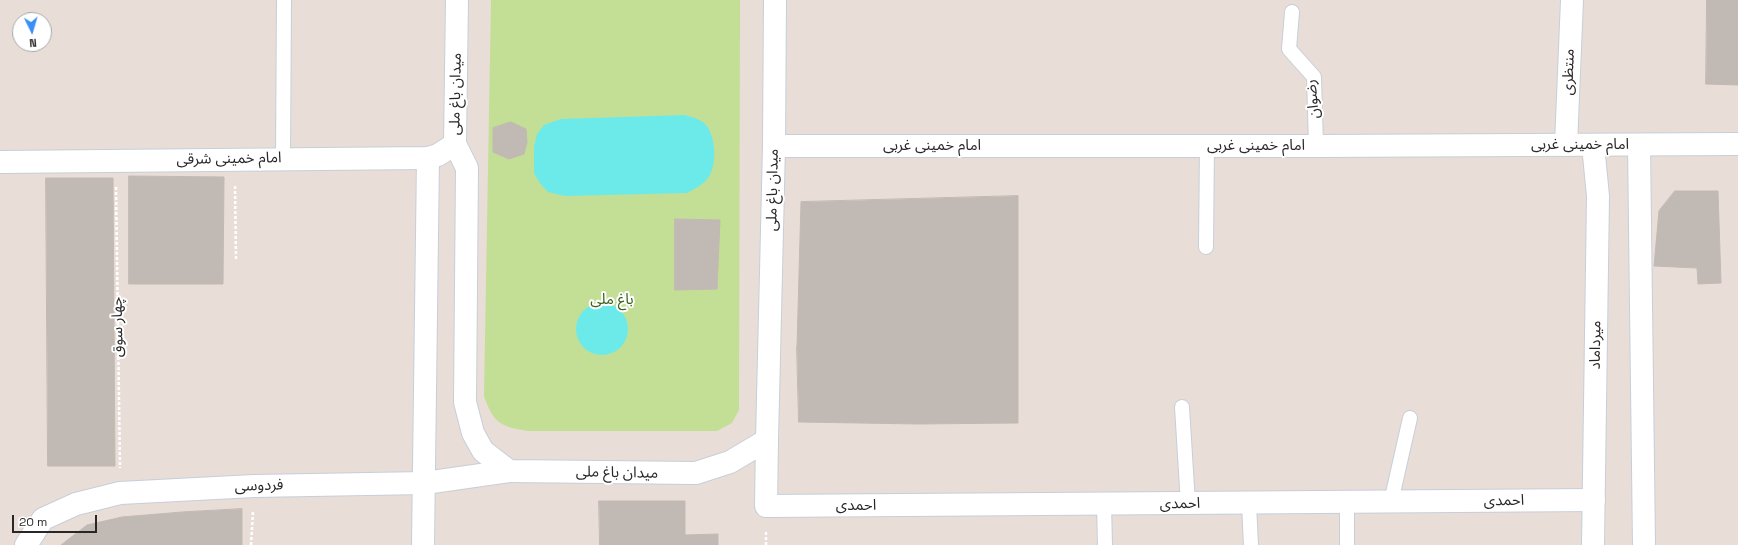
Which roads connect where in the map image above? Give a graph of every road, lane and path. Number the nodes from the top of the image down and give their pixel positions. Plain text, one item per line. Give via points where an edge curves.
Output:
1 (284, 0) edge
2 (457, 0) edge
3 (774, 0) edge
4 (1572, 0) edge
5 (1292, 12) dead end
6 (455, 144) junction
7 (1738, 144) edge
8 (1566, 145) junction
9 (1593, 145) junction
10 (1639, 145) junction
11 (774, 146) junction
12 (1206, 146) junction
13 (1316, 146) junction
14 (283, 158) junction
15 (428, 158) junction
16 (235, 159) junction
17 (116, 161) junction
18 (0, 162) edge
19 (1206, 247) dead end
20 (236, 261) dead end
21 (1182, 407) dead end
22 (1410, 418) dead end
23 (767, 440) junction
24 (509, 471) junction
25 (425, 482) junction
26 (254, 486) junction
27 (120, 493) junction
28 (1594, 500) junction
29 (1390, 502) junction
30 (1347, 503) junction
31 (1188, 504) junction
32 (1249, 504) junction
33 (1104, 505) junction
34 (26, 545) edge
35 (251, 545) edge
36 (423, 545) edge
37 (1106, 545) edge
38 (1251, 545) edge
39 (1347, 545) edge
40 (1594, 545) edge
41 (1644, 545) edge

1 - 14 lane
2 - 6 street, میدان باغ ملی
3 - 11 street, میدان باغ ملی
4 - 8 street, منتظری
5 - 13 lane, رضوان via 1289,49 1314,77
6 - 15 street, امام خمینی شرقی
6 - 24 street, میدان باغ ملی via 467,168 465,402 473,433 483,451
7 - 10 street, امام خمینی غربی
8 - 9 street, امام خمینی غربی
8 - 13 street, امام خمینی غربی
9 - 10 street, امام خمینی غربی
9 - 28 street, میرداماد via 1598,196
10 - 41 street
11 - 12 street, امام خمینی غربی
11 - 23 street, میدان باغ ملی
12 - 13 street, امام خمینی غربی
12 - 19 lane
14 - 15 street, امام خمینی شرقی
14 - 16 street, امام خمینی شرقی
15 - 25 street
16 - 17 street, امام خمینی شرقی
16 - 20 path
17 - 18 street, امام خمینی شرقی
17 - 27 path, چهار سوق
21 - 31 lane
22 - 29 lane
23 - 24 street, میدان باغ ملی via 730,462 696,473
23 - 33 street, احمدی via 766,506
24 - 25 street, فردوسی
25 - 26 street, فردوسی
25 - 36 street
26 - 27 street, فردوسی
26 - 35 path
27 - 34 street, فردوسی via 76,504 43,519
28 - 29 street, احمدی
28 - 40 street, میرداماد
29 - 30 street, احمدی
30 - 32 street, احمدی
30 - 39 lane
31 - 32 street, احمدی
31 - 33 street, احمدی
32 - 38 lane
33 - 37 lane

